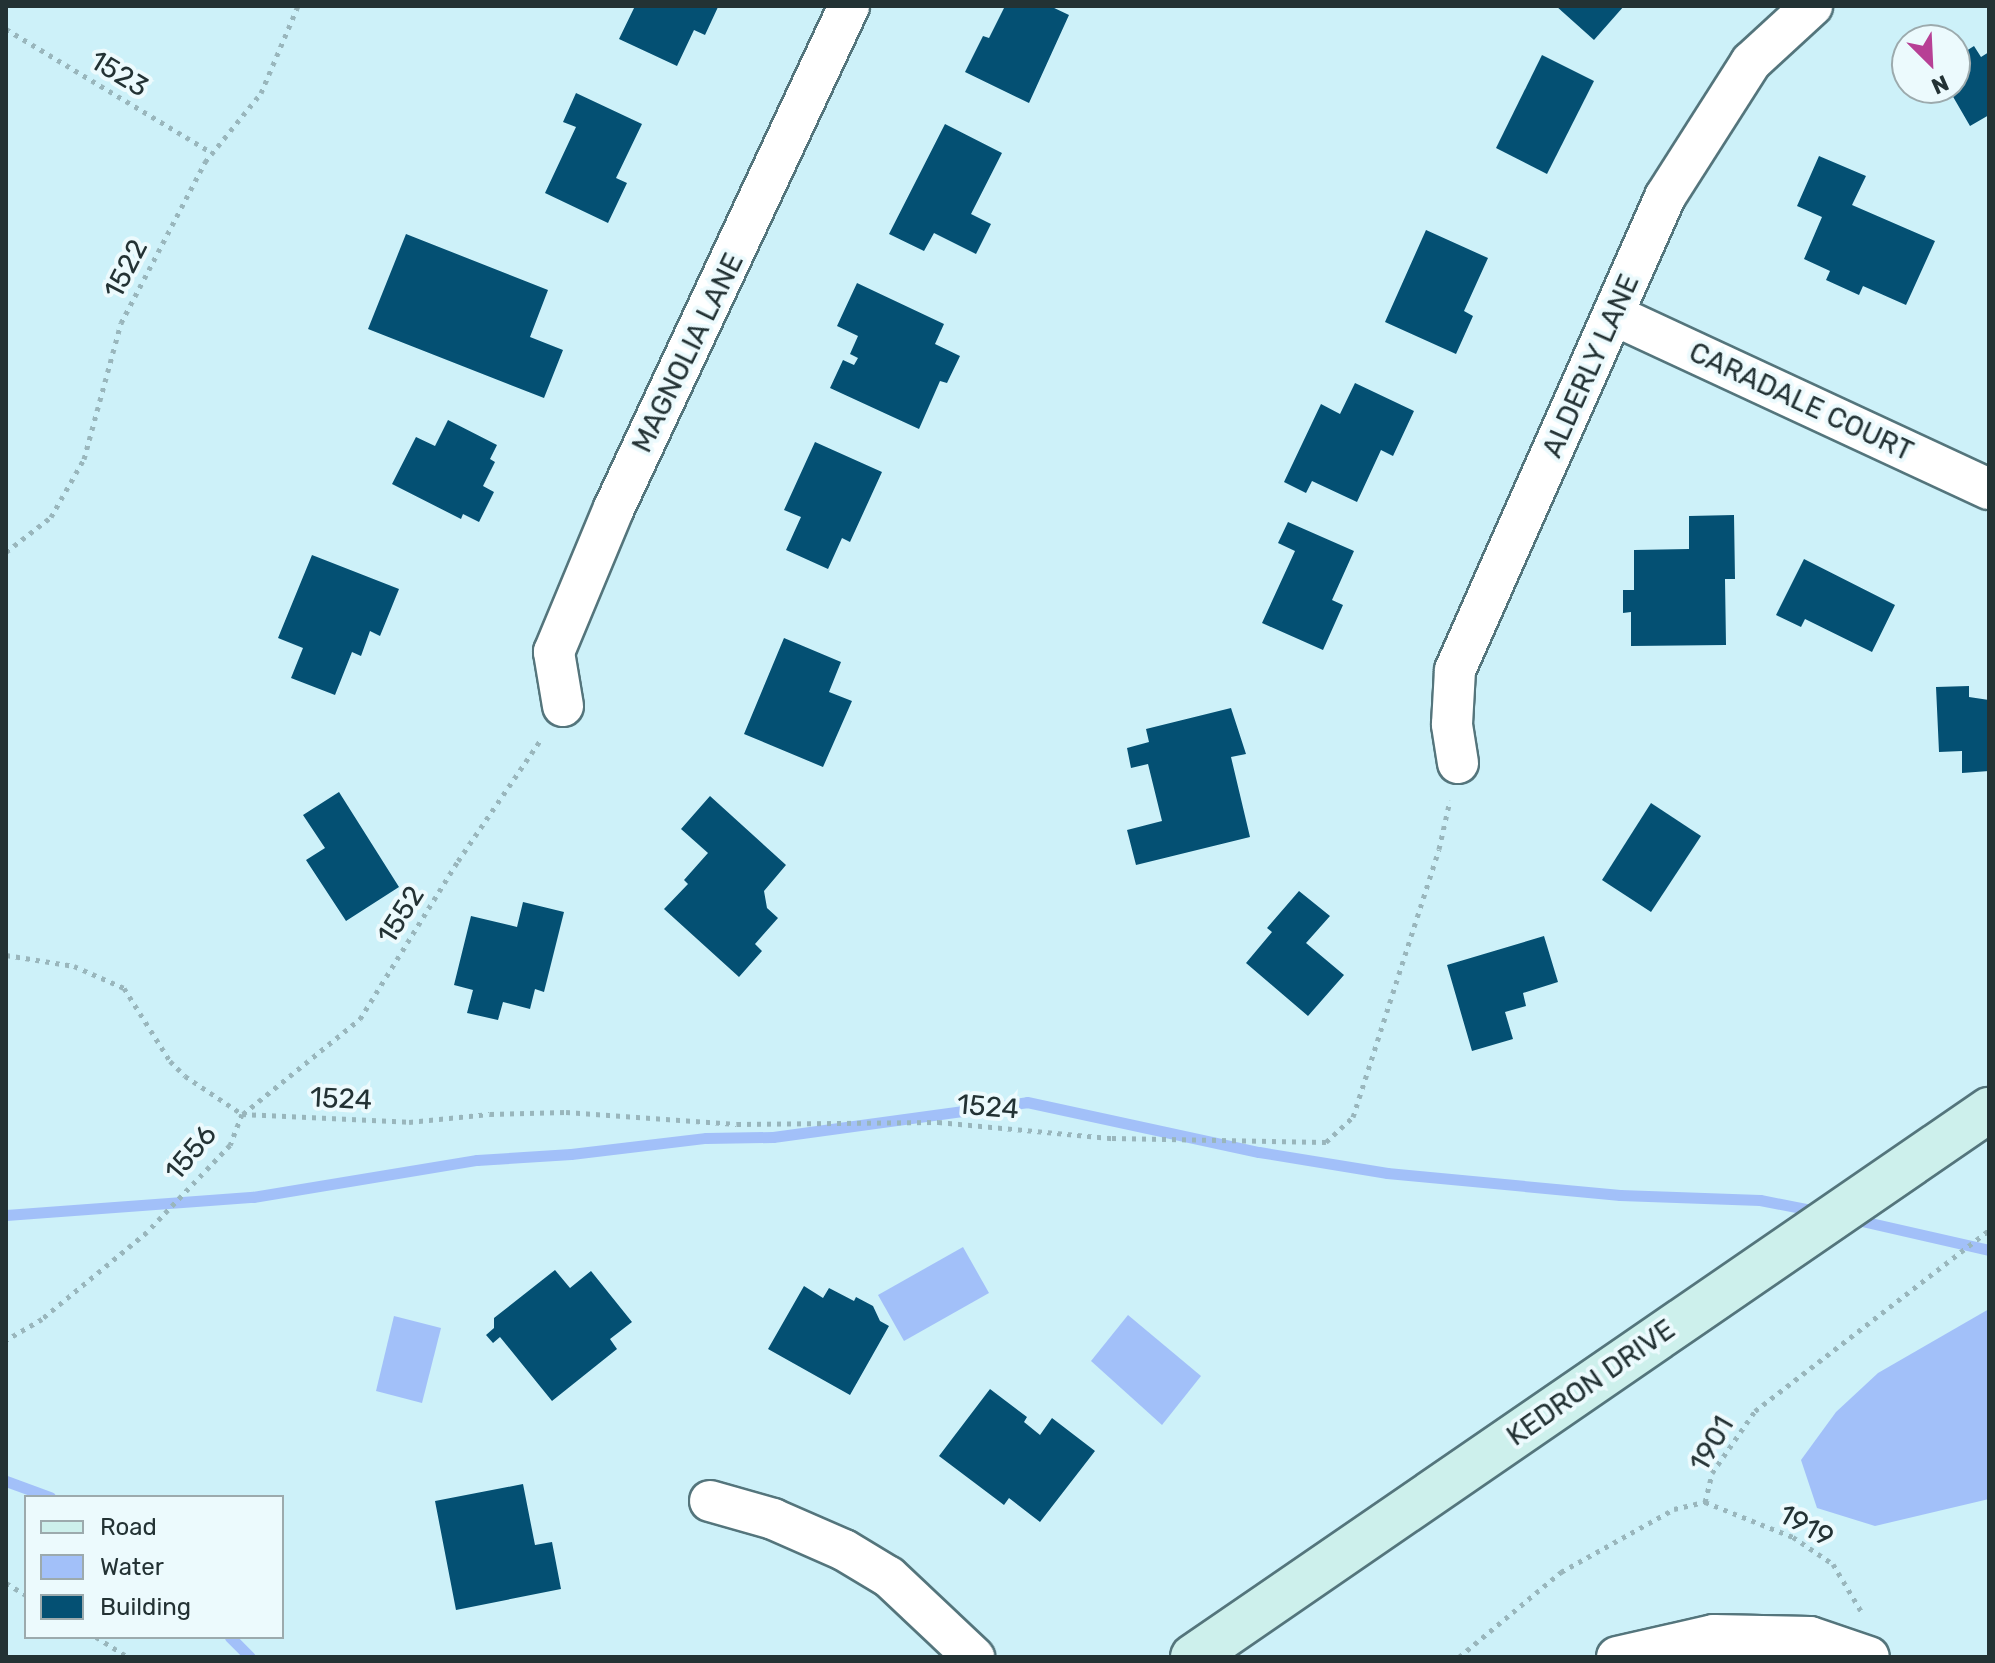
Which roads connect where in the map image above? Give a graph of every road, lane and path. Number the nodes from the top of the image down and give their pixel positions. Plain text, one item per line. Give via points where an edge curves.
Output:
1 (298, 6) edge
2 (849, 6) edge
3 (1812, 6) edge
4 (6, 29) edge
5 (212, 153) junction
6 (1614, 315) junction
7 (1989, 489) edge
8 (6, 552) edge
9 (563, 706) joint
10 (1458, 763) joint
11 (6, 955) edge
12 (1989, 1110) edge
13 (242, 1114) junction
14 (1989, 1230) edge
15 (6, 1340) edge
16 (710, 1501) dead end
17 (1705, 1502) junction
18 (6, 1583) edge
19 (24, 1594) edge
20 (1864, 1617) dead end
21 (99, 1639) edge
22 (128, 1657) edge
23 (974, 1657) edge
24 (1193, 1657) edge
25 (1459, 1657) edge
26 (1617, 1657) edge
27 (1869, 1657) edge

1 - 5 path, 1522 via 261,93
2 - 9 street, MAGNOLIA LANE via 614,508 554,652
3 - 6 street, ALDERLY LANE via 1742,75 1665,197
4 - 5 path, 1523
5 - 8 path, 1522 via 121,323 84,459 51,517
6 - 7 street, CARADALE COURT
6 - 10 street, ALDERLY LANE via 1455,670 1452,724
9 - 13 path, 1552 via 360,1019
10 - 13 path, 1524 via 1439,849 1353,1117 1326,1142 1112,1138 938,1122 737,1124 566,1112 409,1122
11 - 13 path, 1556 via 74,966 124,988 170,1061
12 - 24 street, KEDRON DRIVE
13 - 15 path, 1556 via 230,1145 147,1232 42,1319
14 - 17 path, 1901 via 1755,1411 1712,1473
16 - 23 street via 773,1519 844,1550 889,1577
17 - 20 path, 1919 via 1793,1537 1833,1564
17 - 25 path, 1901 via 1674,1509 1561,1572
18 - 19 path
21 - 22 path
26 - 27 street via 1714,1635 1810,1637

